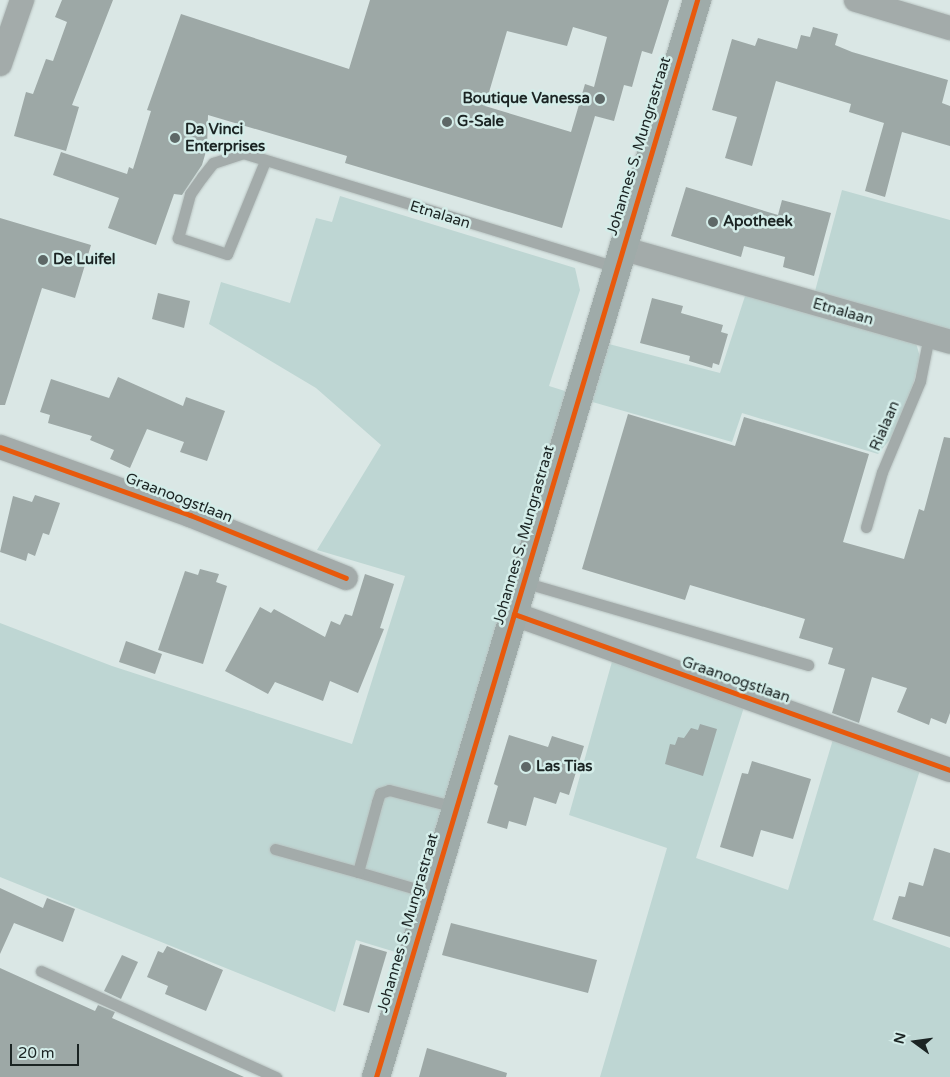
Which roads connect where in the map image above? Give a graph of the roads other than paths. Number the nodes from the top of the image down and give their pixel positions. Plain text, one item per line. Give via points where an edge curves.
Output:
1 (22, 0) edge
2 (697, 0) edge
3 (856, 0) edge
4 (950, 28) edge
5 (0, 64) edge
6 (265, 160) junction
7 (618, 258) junction
8 (939, 339) edge
9 (0, 447) edge
10 (866, 528) dead end
11 (346, 578) dead end
12 (523, 582) junction
13 (514, 614) junction
14 (808, 665) dead end
15 (950, 770) edge
16 (455, 807) junction
17 (275, 849) dead end
18 (358, 872) junction
19 (430, 893) junction
20 (41, 971) dead end
21 (276, 1077) edge
22 (376, 1077) edge

1 - 5 street
2 - 7 street, Johannes S. Mungrastraat
3 - 4 street
6 - 6 lane, Etnalaan via 227,254 178,238 190,194 213,163 243,154
6 - 7 lane, Etnalaan
7 - 8 street, Etnalaan
7 - 12 street, Johannes S. Mungrastraat
8 - 10 lane, Rialaan via 882,472
9 - 11 street, Graanoogstlaan via 172,508
12 - 13 street, Johannes S. Mungrastraat
12 - 14 lane
13 - 15 street, Graanoogstlaan
13 - 16 street, Johannes S. Mungrastraat
16 - 18 lane via 389,790 380,793
16 - 19 street, Johannes S. Mungrastraat
17 - 18 lane
18 - 19 lane
19 - 22 street, Johannes S. Mungrastraat
20 - 21 lane

